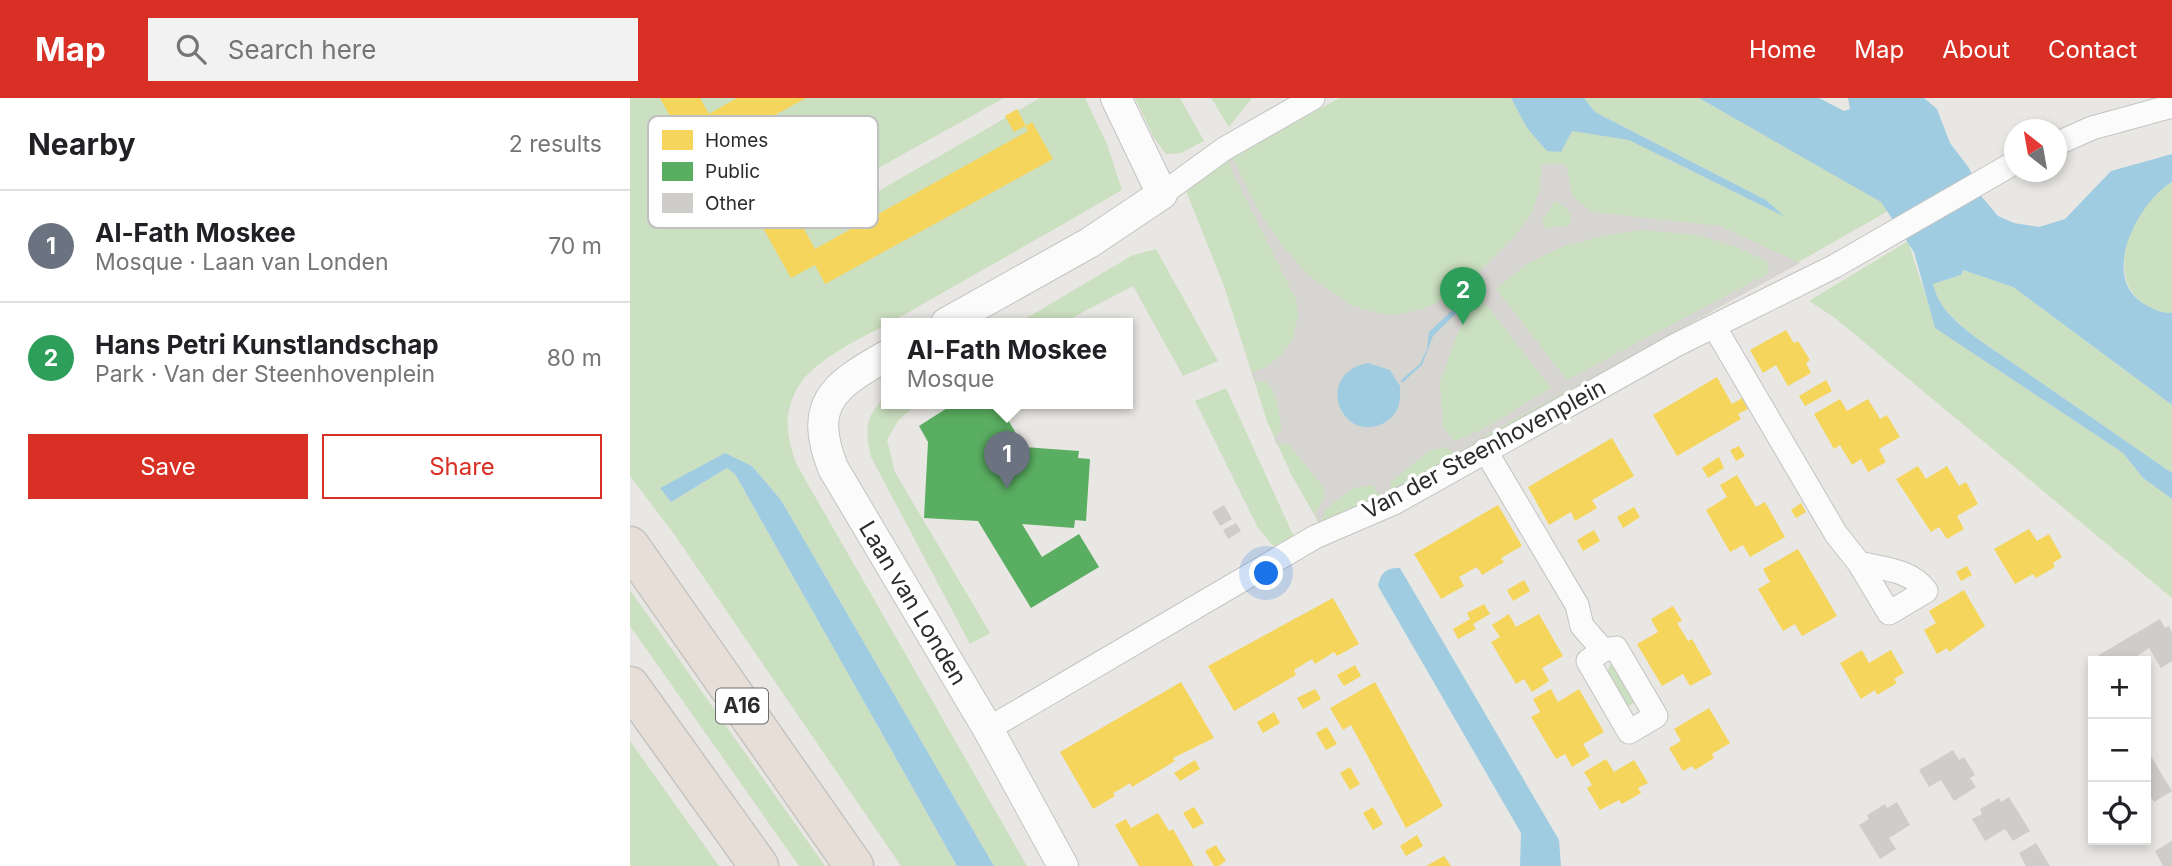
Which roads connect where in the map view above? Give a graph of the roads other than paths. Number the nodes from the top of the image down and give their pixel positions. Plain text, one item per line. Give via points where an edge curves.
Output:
1 (1115, 98) edge
2 (1313, 98) edge
3 (2172, 106) edge
4 (2067, 139) edge
5 (2004, 169) edge
6 (1162, 194) junction
7 (955, 318) edge
8 (1714, 326) junction
9 (881, 359) edge
10 (1485, 450) junction
11 (630, 546) edge
12 (1859, 563) dead end
13 (1603, 650) dead end
14 (630, 686) edge
15 (988, 729) junction
16 (759, 866) edge
17 (854, 866) edge
18 (1063, 866) edge

1 - 6 street
2 - 6 street via 1224,149
3 - 4 street
5 - 8 street, Van der Steenhovenplein via 1793,288
6 - 7 street via 1088,243
8 - 10 street, Van der Steenhovenplein
8 - 12 street via 1836,534
9 - 15 street, Laan van Londen via 851,376 830,397 822,416 823,444
10 - 13 street via 1577,605 1581,626
10 - 15 street, Van der Steenhovenplein via 1394,503 1315,537
11 - 17 highway, A16
14 - 16 highway
15 - 18 street, Laan van Londen

